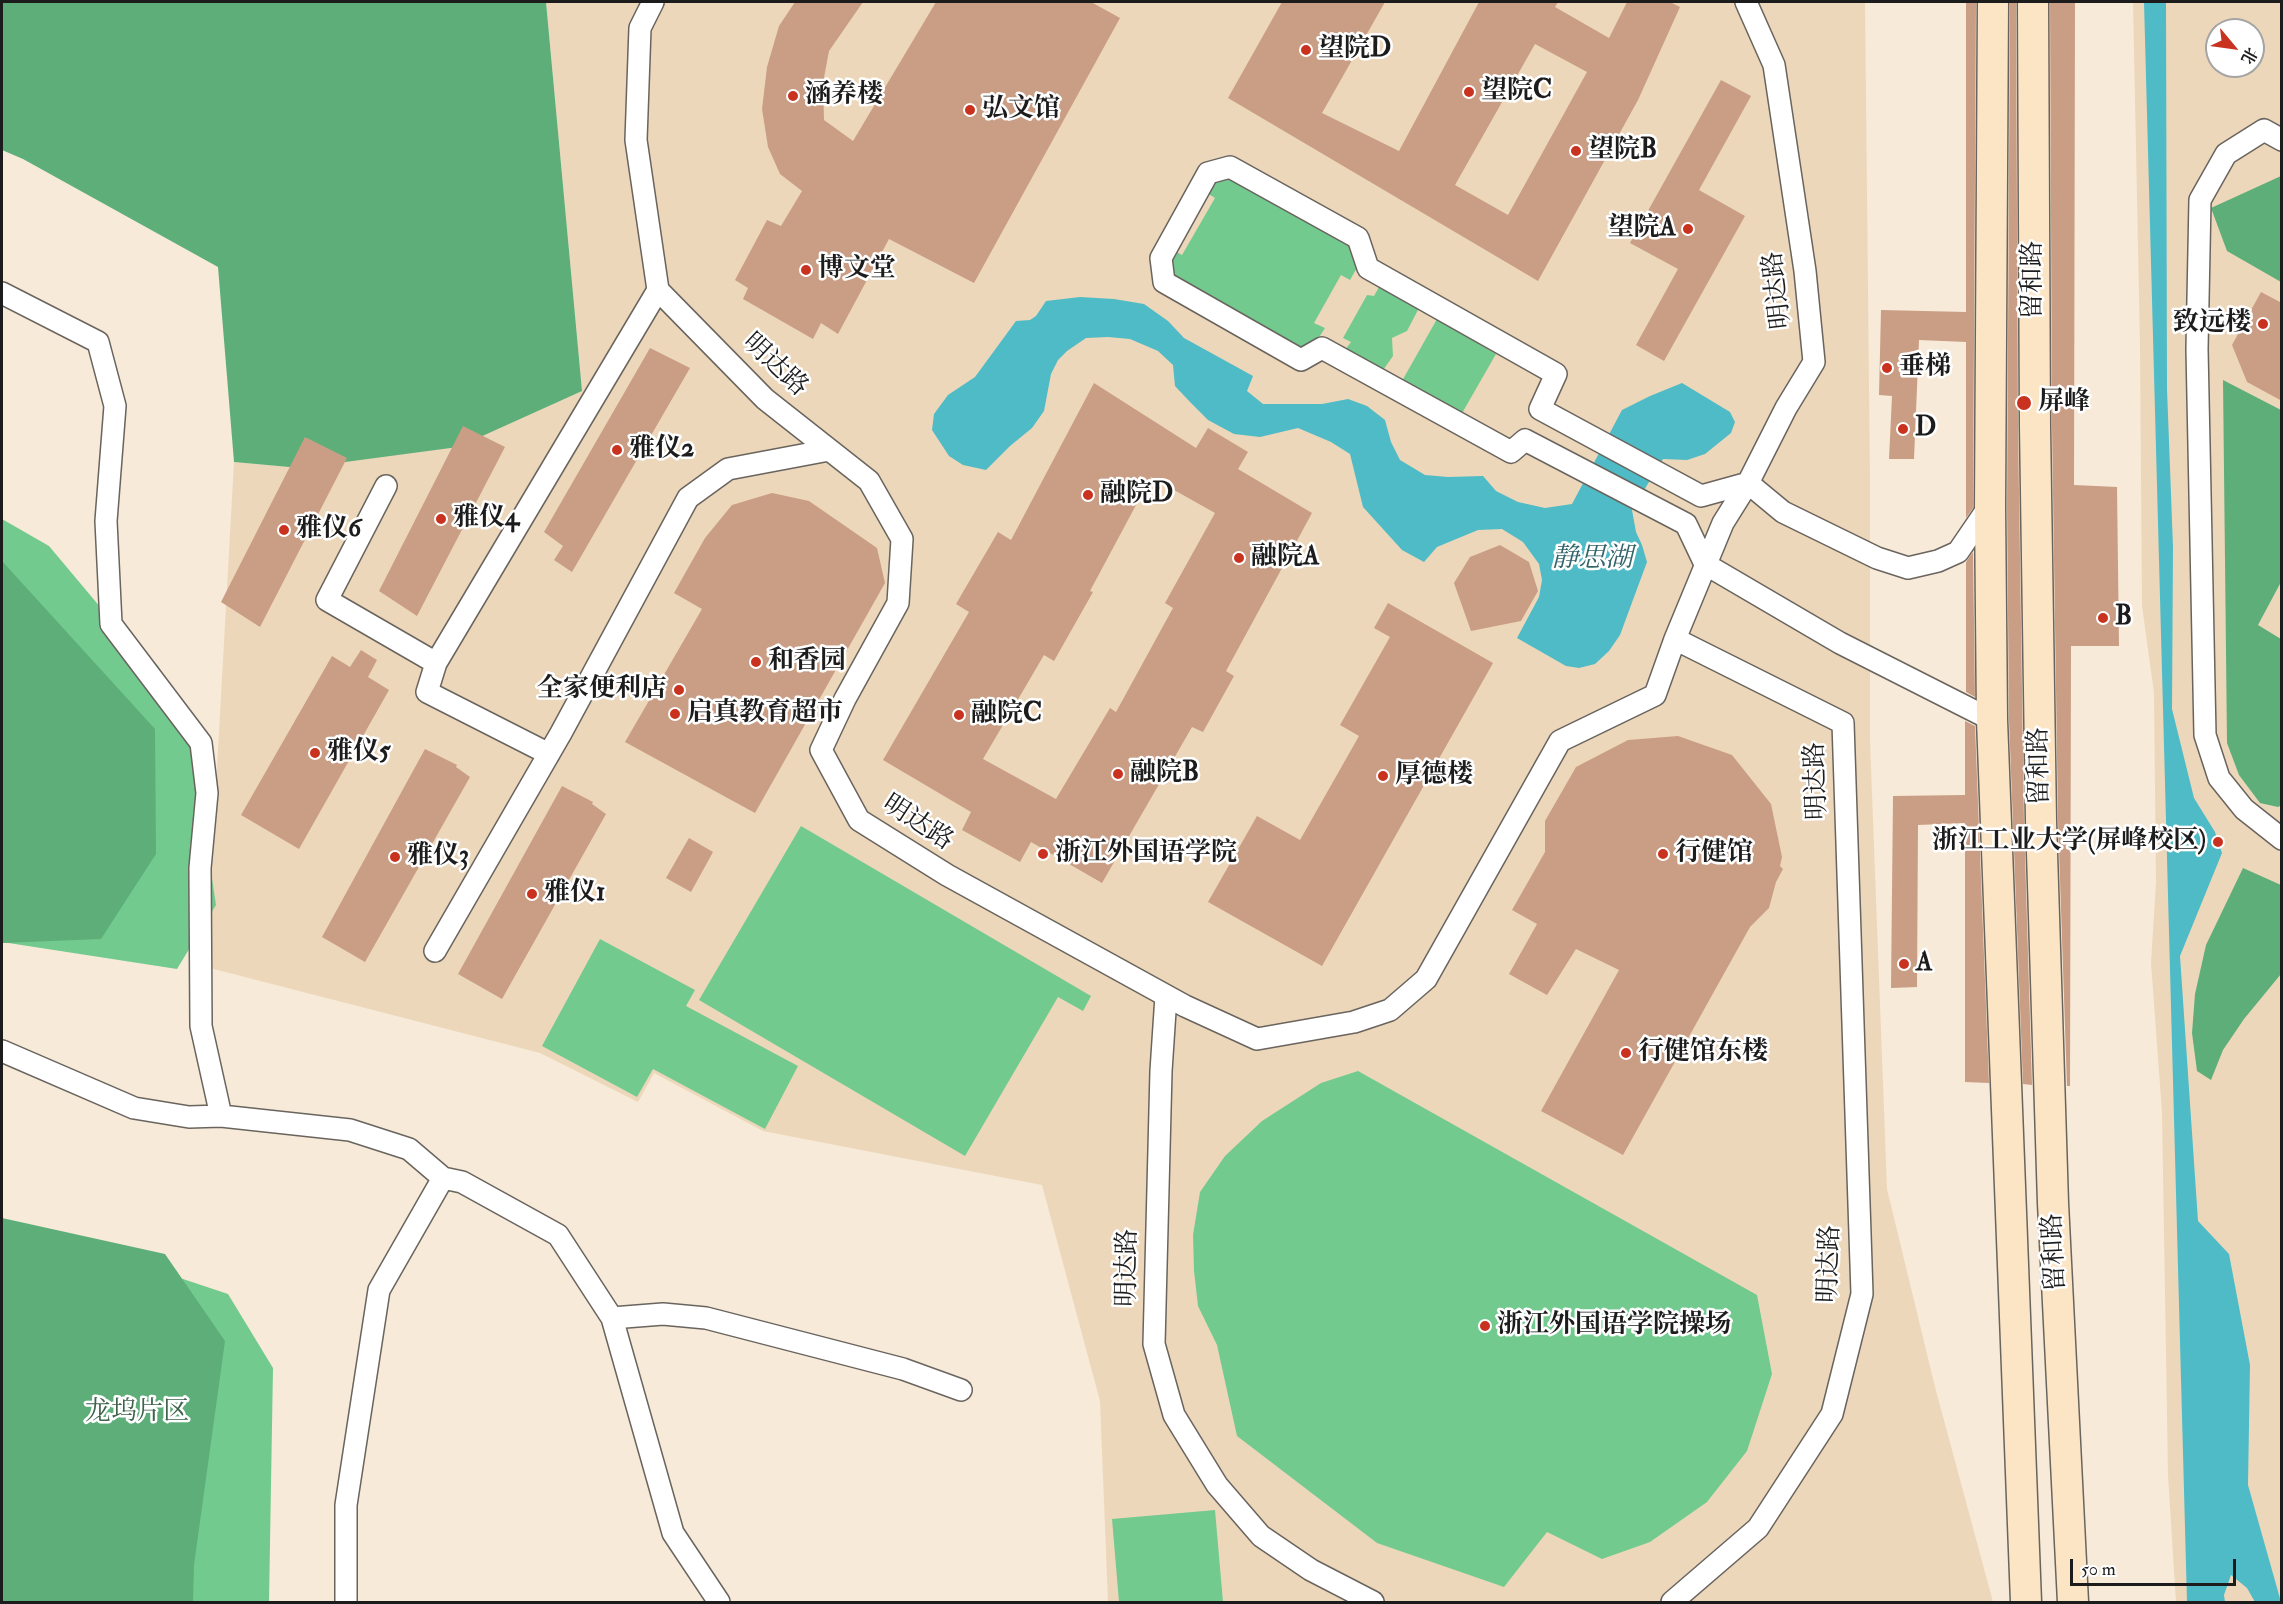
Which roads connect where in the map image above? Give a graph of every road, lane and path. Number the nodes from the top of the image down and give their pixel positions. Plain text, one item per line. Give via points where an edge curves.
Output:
1 (653, 2) edge
2 (1746, 2) edge
3 (1993, 2) edge
4 (2033, 2) edge
5 (2282, 140) edge
6 (658, 290) junction
7 (2, 293) edge
8 (829, 450) junction
9 (1748, 483) junction
10 (386, 486) dead end
11 (1990, 505) junction
12 (1705, 564) junction
13 (1675, 639) junction
14 (436, 663) junction
15 (1992, 720) junction
16 (549, 754) junction
17 (2282, 839) edge
18 (435, 951) dead end
19 (1166, 996) junction
20 (2, 1051) edge
21 (221, 1116) junction
22 (443, 1178) junction
23 (612, 1318) junction
24 (961, 1390) dead end
25 (346, 1602) edge
26 (719, 1602) edge
27 (1373, 1602) edge
28 (1672, 1602) edge
29 (2026, 1602) edge
30 (2073, 1602) edge

1 - 6 street via 640,28 636,140
2 - 9 street, 明达路 via 1774,65 1805,271 1814,362
3 - 11 main road, 留和路
4 - 30 main road, 留和路 via 2034,415 2042,833 2054,1215
5 - 17 street via 2264,130 2226,154 2200,200 2197,349 2205,735 2219,778 2244,809
6 - 8 street, 明达路 via 765,399
6 - 14 street
7 - 21 street via 98,342 115,406 106,521 111,624 201,743 207,793 200,868 201,1026
8 - 16 street via 728,469 688,498
8 - 19 street, 明达路 via 869,481 902,539 898,603 821,750 859,820 947,875
9 - 11 street via 1783,512 1877,558 1908,568 1958,552
9 - 12 street, 明达路 via 1723,523
9 - 12 street via 1701,496 1540,409 1556,374 1368,267 1358,238 1230,167 1208,173 1161,258 1164,282 1301,360 1322,348 1510,452 1525,440 1686,524
10 - 14 street via 327,600
11 - 15 main road, 留和路
12 - 13 street, 明达路
12 - 15 street via 1840,643
13 - 19 street via 1655,696 1560,741 1426,979 1390,1010 1354,1022 1257,1039
13 - 28 street, 明达路 via 1843,723 1862,1293 1832,1414 1758,1528
14 - 16 street via 427,692
15 - 29 main road, 留和路
16 - 18 street
19 - 27 street, 明达路 via 1154,1344 1174,1415 1217,1485 1261,1536 1311,1570
20 - 21 street via 134,1108 189,1117
21 - 22 street via 350,1130 409,1149
22 - 23 street via 462,1182 558,1235
22 - 25 street via 379,1290 346,1505
23 - 24 street via 663,1314 706,1318 903,1369
23 - 26 street via 673,1533

